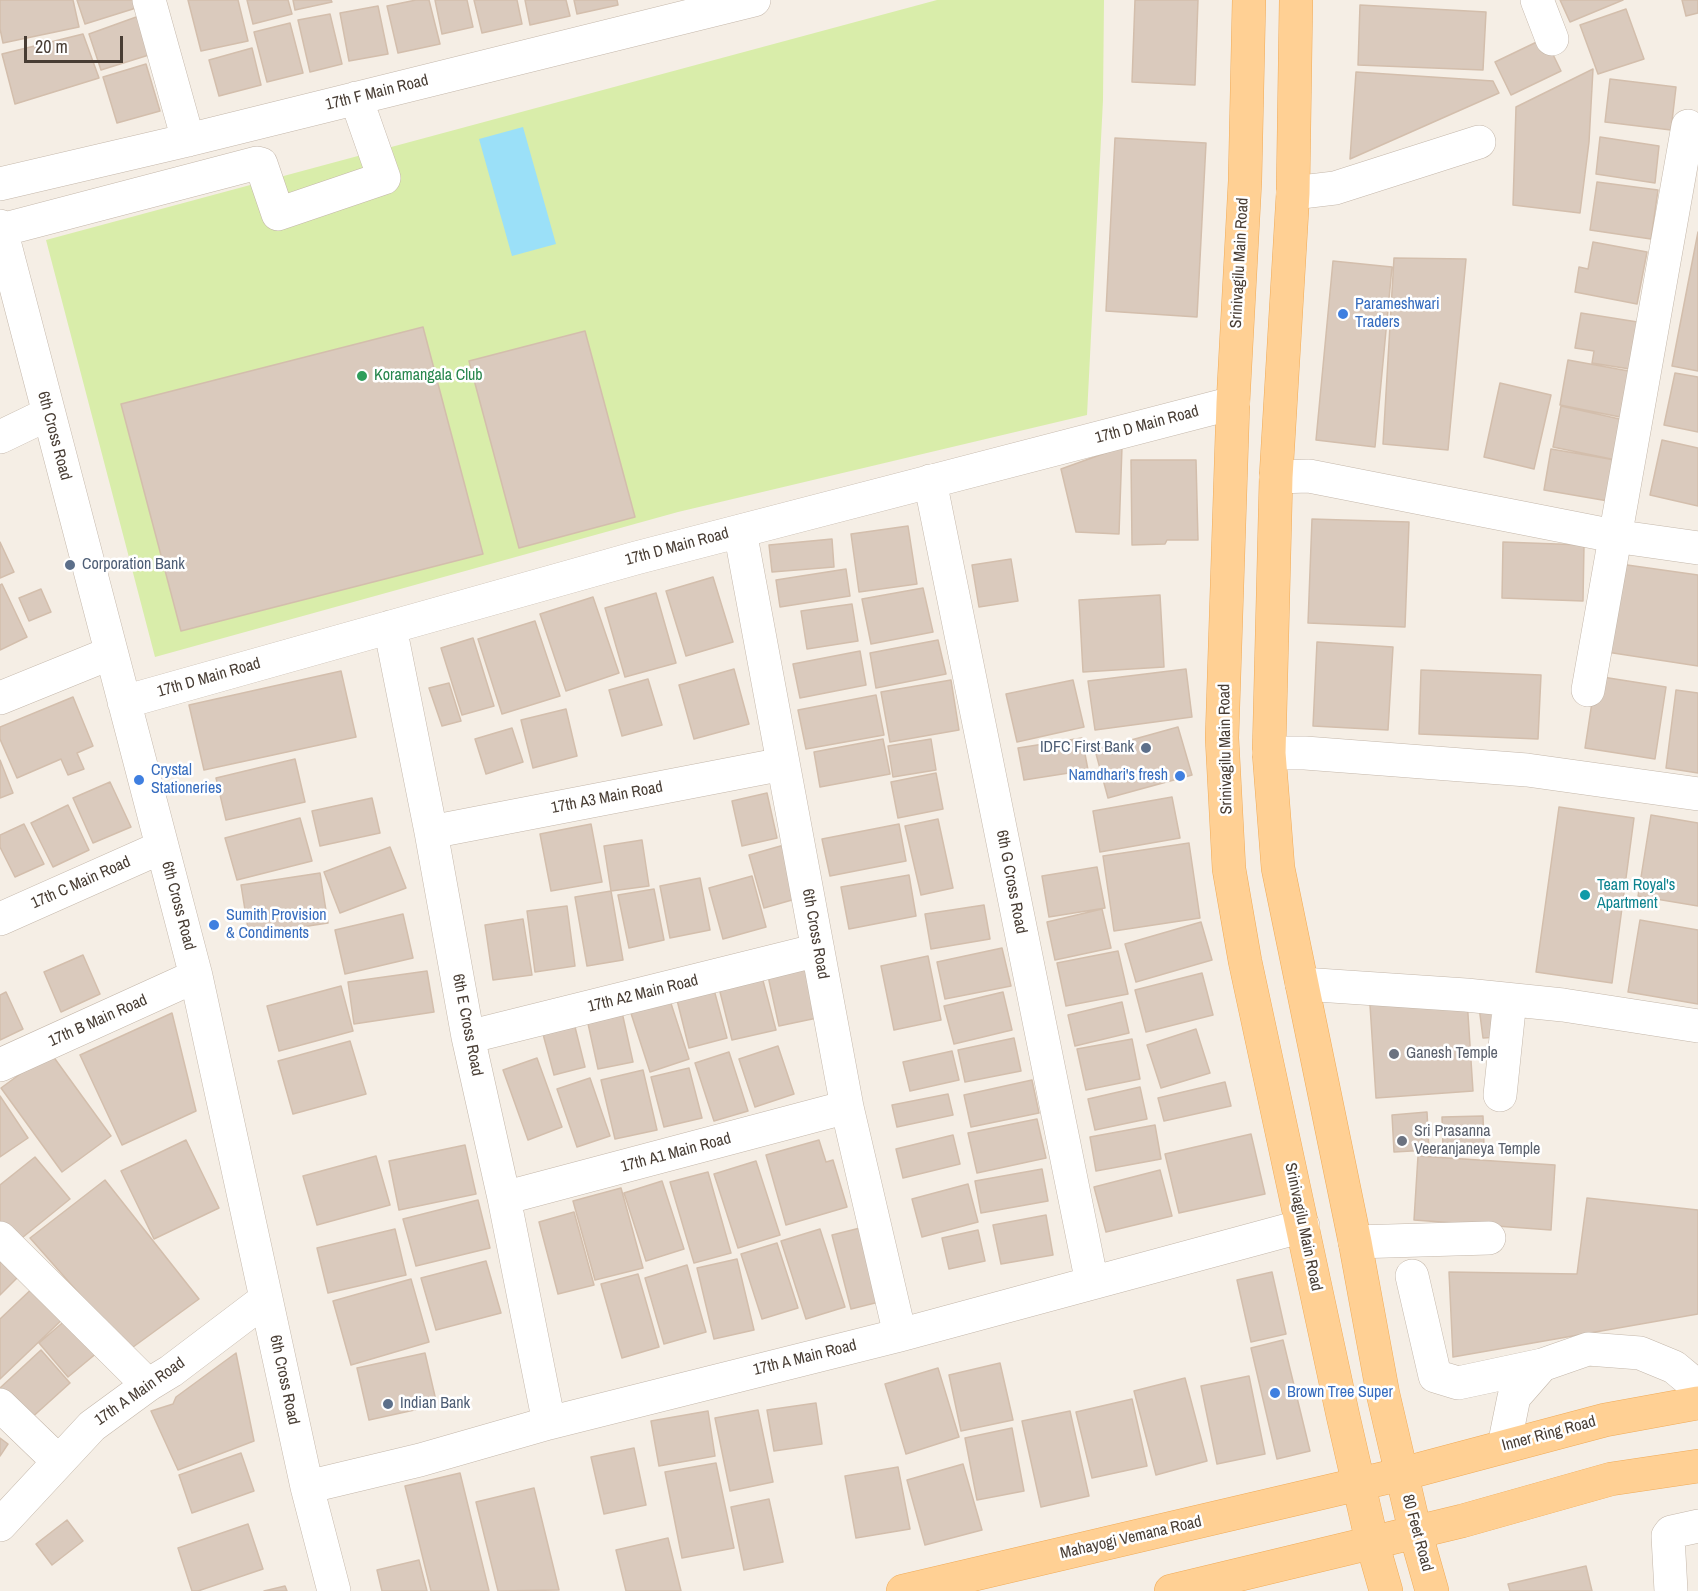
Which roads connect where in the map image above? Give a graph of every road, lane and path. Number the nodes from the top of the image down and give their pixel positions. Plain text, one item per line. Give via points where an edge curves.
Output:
1 (149, 0) edge
2 (754, 0) edge
3 (1249, 0) edge
4 (1296, 0) edge
5 (1537, 0) edge
6 (1552, 39) dead end
7 (356, 98) junction
8 (1688, 126) dead end
9 (188, 140) junction
10 (1479, 142) dead end
11 (0, 184) edge
12 (1293, 193) junction
13 (1, 228) edge
14 (1233, 403) junction
15 (48, 414) junction
16 (0, 437) edge
17 (1276, 477) junction
18 (930, 481) junction
19 (740, 531) junction
20 (1614, 536) junction
21 (1698, 548) edge
22 (390, 627) junction
23 (111, 653) junction
24 (1588, 690) dead end
25 (0, 698) edge
26 (124, 702) junction
27 (1269, 753) junction
28 (783, 764) junction
29 (1698, 794) edge
30 (431, 832) junction
31 (162, 848) junction
32 (0, 919) edge
33 (818, 950) junction
34 (196, 976) junction
35 (1302, 984) junction
36 (1510, 1000) junction
37 (1698, 1026) edge
38 (468, 1037) junction
39 (0, 1065) edge
40 (1500, 1095) dead end
41 (847, 1107) junction
42 (504, 1198) junction
43 (1303, 1226) junction
44 (0, 1238) edge
45 (1489, 1238) dead end
46 (1355, 1242) junction
47 (1412, 1276) dead end
48 (1092, 1283) junction
49 (266, 1299) junction
50 (900, 1335) junction
51 (1542, 1365) junction
52 (148, 1385) junction
53 (1698, 1387) edge
54 (1698, 1403) edge
55 (0, 1405) edge
56 (549, 1423) junction
57 (1504, 1446) junction
58 (58, 1461) junction
59 (1698, 1466) edge
60 (1402, 1474) junction
61 (1359, 1485) junction
62 (307, 1487) junction
63 (0, 1525) edge
64 (1698, 1526) edge
65 (1415, 1531) junction
66 (1372, 1542) junction
67 (334, 1591) edge
68 (903, 1591) edge
69 (1171, 1591) edge
70 (1386, 1591) edge
71 (1432, 1591) edge
72 (1671, 1591) edge

1 - 9 street
2 - 7 street, 17th F Main Road
3 - 14 main road, Srinivagilu Main Road via 1245,181
4 - 12 main road
5 - 6 street
7 - 9 street, 17th F Main Road
7 - 13 street via 384,178 278,214 265,171 258,163
8 - 20 street
9 - 11 street, 17th F Main Road
10 - 12 street via 1335,188
12 - 17 main road
13 - 15 street, 6th Cross Road
14 - 18 street, 17th D Main Road
14 - 43 main road, Srinivagilu Main Road via 1222,738 1229,869 1245,961
15 - 16 street
15 - 23 street, 6th Cross Road
17 - 20 street via 1309,476
17 - 27 main road
18 - 19 street, 17th D Main Road
18 - 48 street, 6th G Cross Road
19 - 22 street, 17th D Main Road
19 - 28 street, 6th Cross Road
20 - 21 street
20 - 24 street
22 - 26 street, 17th D Main Road
22 - 30 street, 6th E Cross Road
23 - 25 street
23 - 26 street, 6th Cross Road
26 - 31 street, 6th Cross Road
27 - 29 street via 1527,770
27 - 35 main road via 1278,868
28 - 30 street, 17th A3 Main Road
28 - 33 street, 6th Cross Road
30 - 38 street, 6th E Cross Road
31 - 32 street, 17th C Main Road
31 - 34 street, 6th Cross Road
33 - 38 street, 17th A2 Main Road
33 - 41 street, 6th Cross Road
34 - 39 street, 17th B Main Road
34 - 49 street, 6th Cross Road
35 - 36 street
35 - 46 main road
36 - 37 street
36 - 40 street
38 - 42 street, 6th E Cross Road
41 - 42 street, 17th A1 Main Road
41 - 50 street, 6th Cross Road
42 - 56 street, 6th E Cross Road
43 - 48 street, 17th A Main Road
43 - 61 main road, Srinivagilu Main Road
44 - 52 street
45 - 46 street
46 - 60 main road
47 - 51 street via 1435,1376 1458,1383
48 - 50 street, 17th A Main Road
49 - 52 street, 17th A Main Road
49 - 62 street, 6th Cross Road
50 - 56 street, 17th A Main Road
51 - 53 street via 1588,1349 1640,1353 1674,1367
51 - 57 street via 1514,1397
52 - 58 street, 17th A Main Road via 92,1426
54 - 57 main road, Inner Ring Road via 1605,1420
55 - 58 street
56 - 62 street, 17th A Main Road
57 - 60 main road, Inner Ring Road
58 - 63 street, 17th A Main Road
59 - 65 main road via 1611,1479
60 - 61 main road, Inner Ring Road
60 - 65 main road, 80 Feet Road
61 - 66 main road
61 - 68 main road, Mahayogi Vemana Road
62 - 67 street, 6th Cross Road
64 - 72 street via 1668,1536
65 - 66 main road
65 - 71 main road, 80 Feet Road
66 - 69 main road
66 - 70 main road

